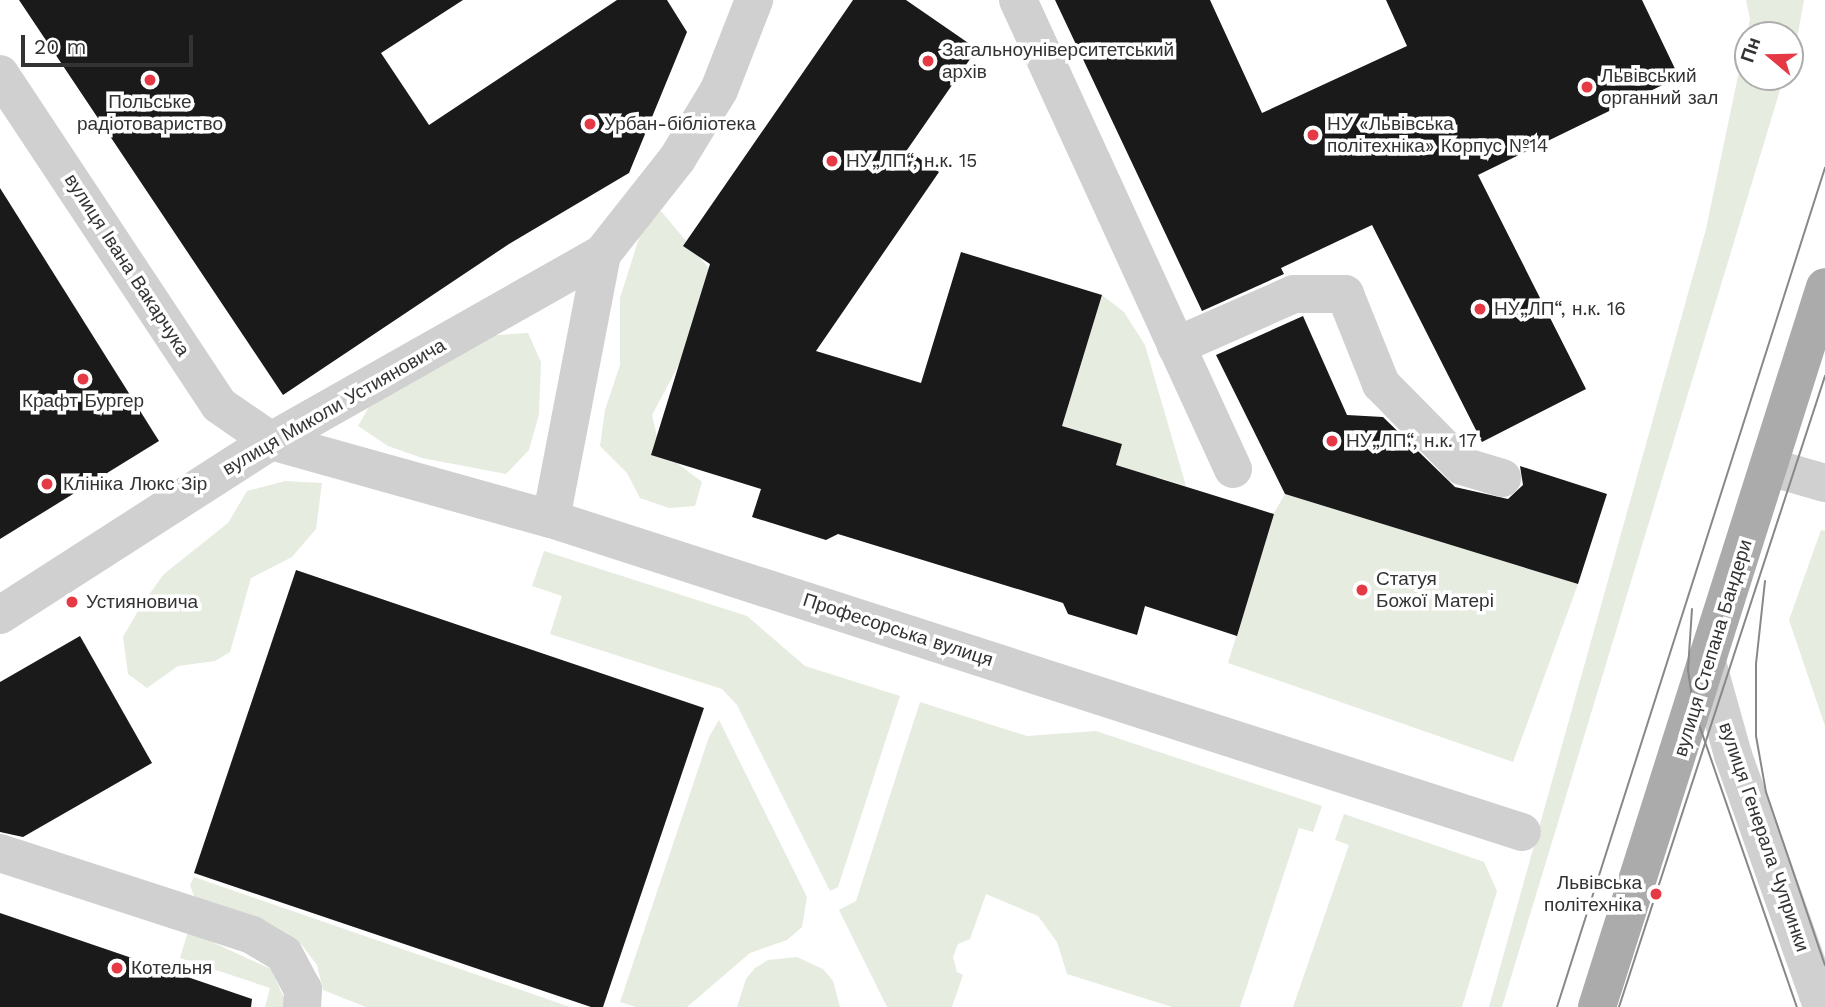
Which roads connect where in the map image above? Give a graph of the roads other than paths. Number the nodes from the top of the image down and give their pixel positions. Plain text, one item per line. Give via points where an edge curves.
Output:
1 (754, 0) edge
2 (1018, 0) edge
3 (0, 74) edge
4 (602, 254) junction
5 (1825, 287) edge
6 (1176, 346) junction
7 (271, 441) junction
8 (1769, 467) junction
9 (1233, 469) dead end
10 (1502, 478) dead end
11 (1825, 483) edge
12 (551, 519) junction
13 (0, 615) edge
14 (1708, 666) junction
15 (1522, 832) dead end
16 (0, 853) edge
17 (302, 1007) edge
18 (1597, 1007) edge
19 (1822, 1007) edge

1 - 4 street, вулиця Миколи Устияновича via 719,90 677,159
2 - 6 street
3 - 7 street, вулиця Івана Вакарчука via 219,405
4 - 7 street, вулиця Миколи Устияновича
4 - 12 street, вулиця Миколи Устияновича
5 - 8 main road, вулиця Степана Бандери
6 - 9 street
6 - 10 street via 1294,293 1345,295 1381,384 1462,466
7 - 12 street, Професорська вулиця
7 - 13 street, вулиця Миколи Устияновича
8 - 11 street
8 - 14 main road, вулиця Степана Бандери
12 - 15 street, Професорська вулиця
14 - 18 main road, вулиця Степана Бандери
14 - 19 street, вулиця Генерала Чупринки via 1734,755
16 - 17 street via 253,935 284,954 303,989

